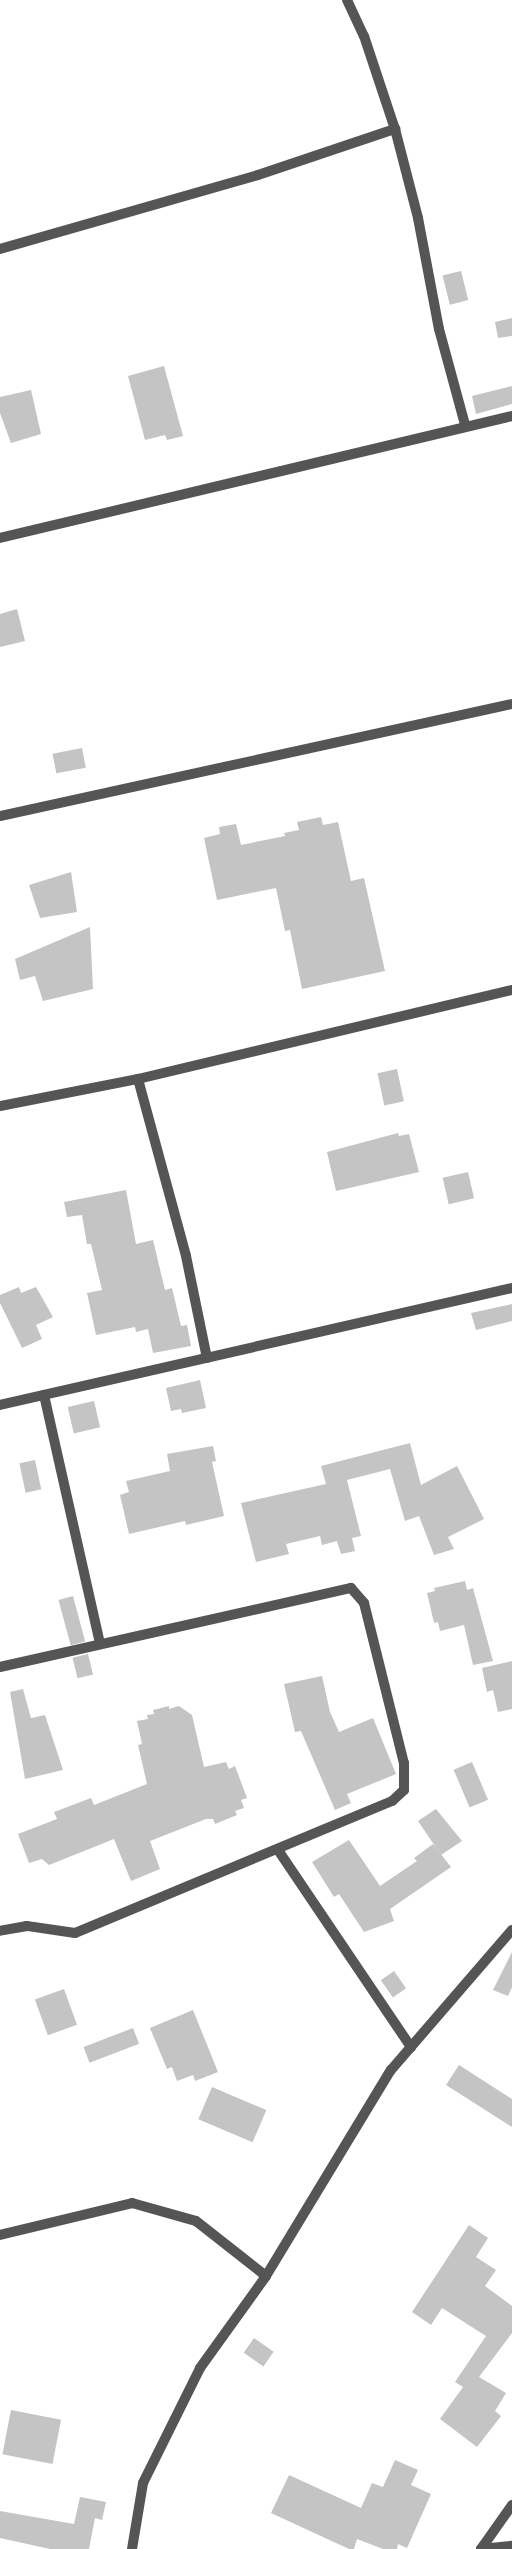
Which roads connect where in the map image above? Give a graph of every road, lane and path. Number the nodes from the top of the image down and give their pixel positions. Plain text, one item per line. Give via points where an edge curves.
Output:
1 (347, 0) edge
2 (395, 129) junction
3 (0, 249) edge
4 (512, 416) edge
5 (464, 425) junction
6 (0, 538) edge
7 (512, 704) edge
8 (0, 816) edge
9 (512, 990) edge
10 (138, 1079) junction
11 (0, 1106) edge
12 (512, 1288) edge
13 (207, 1358) junction
14 (44, 1395) junction
15 (0, 1405) edge
16 (100, 1644) junction
17 (0, 1667) edge
18 (278, 1850) junction
19 (512, 1930) edge
20 (0, 1931) edge
21 (411, 2048) junction
22 (0, 2235) edge
23 (266, 2276) junction
24 (512, 2505) edge
25 (512, 2546) edge
26 (132, 2549) edge
27 (481, 2549) edge

1 - 2 street via 364,36
2 - 3 street via 258,175
2 - 5 street via 418,218 438,329
4 - 5 street
5 - 6 street
7 - 8 street
9 - 10 street
10 - 11 street
10 - 13 street via 186,1256
12 - 13 street
13 - 14 street
14 - 15 street
14 - 16 street
16 - 17 street
16 - 18 street via 351,1588 364,1603 404,1762 404,1790 392,1801
18 - 20 street via 75,1933 27,1926
18 - 21 street
19 - 21 street
21 - 23 street via 391,2070
22 - 23 street via 132,2203 196,2221
23 - 26 street via 200,2368 143,2483
24 - 27 street
25 - 27 street

